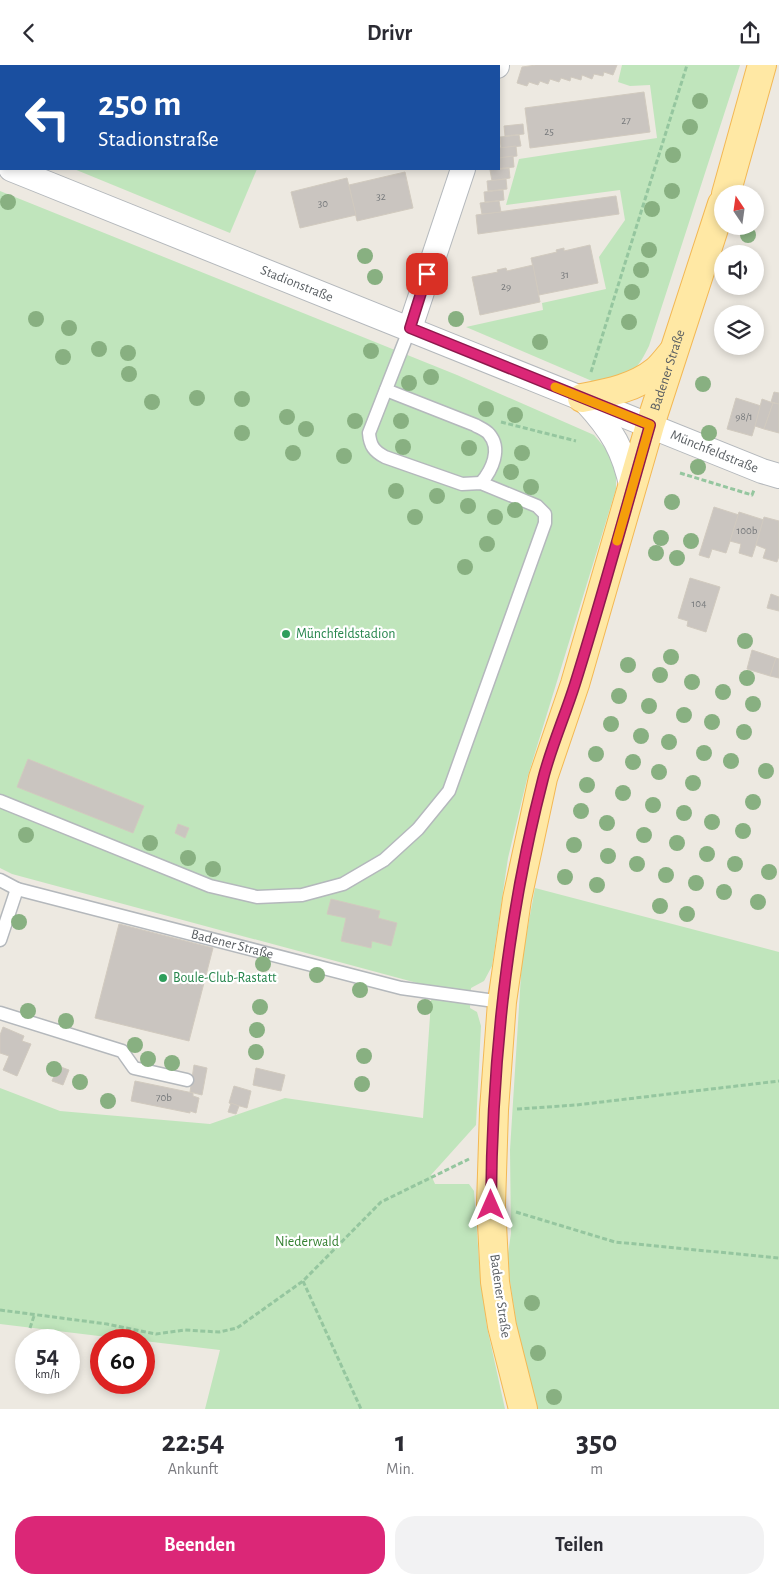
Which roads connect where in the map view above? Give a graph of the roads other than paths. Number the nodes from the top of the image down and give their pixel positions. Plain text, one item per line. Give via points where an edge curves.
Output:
1 (762, 65) edge
2 (14, 170) edge
3 (463, 170) edge
4 (729, 185) edge
5 (714, 229) edge
6 (410, 328) junction
7 (676, 347) junction
8 (386, 390) junction
9 (582, 398) junction
10 (650, 425) junction
11 (770, 473) edge
12 (481, 483) junction
13 (632, 489) junction
14 (0, 801) edge
15 (0, 880) edge
16 (17, 889) junction
17 (0, 940) edge
18 (502, 1002) junction
19 (0, 1013) edge
20 (187, 1081) dead end
21 (523, 1409) edge

1 - 4 main road
2 - 6 street, Stadionstraße
3 - 6 street
5 - 7 main road, Badener Straße
6 - 8 lane
6 - 9 street, Stadionstraße
7 - 9 main road via 658,370 637,383 611,393
7 - 10 main road, Badener Straße
8 - 12 lane via 489,433 496,454
8 - 12 lane via 369,433 374,451 462,484
9 - 10 street, Stadionstraße
9 - 13 street, Stadionstraße via 604,422 618,445 628,467
10 - 11 street, Münchfeldstraße
10 - 13 main road, Badener Straße
12 - 14 lane via 537,505 545,514 546,523 449,791 418,829 384,859 343,884 302,895 257,897 210,886
13 - 18 main road, Badener Straße via 575,684 543,778 517,899
15 - 16 lane, Badener Straße
16 - 17 lane
16 - 18 lane, Badener Straße via 401,988
18 - 21 main road, Badener Straße via 491,1157 491,1205 495,1282 502,1326
19 - 20 lane via 122,1051 134,1069

